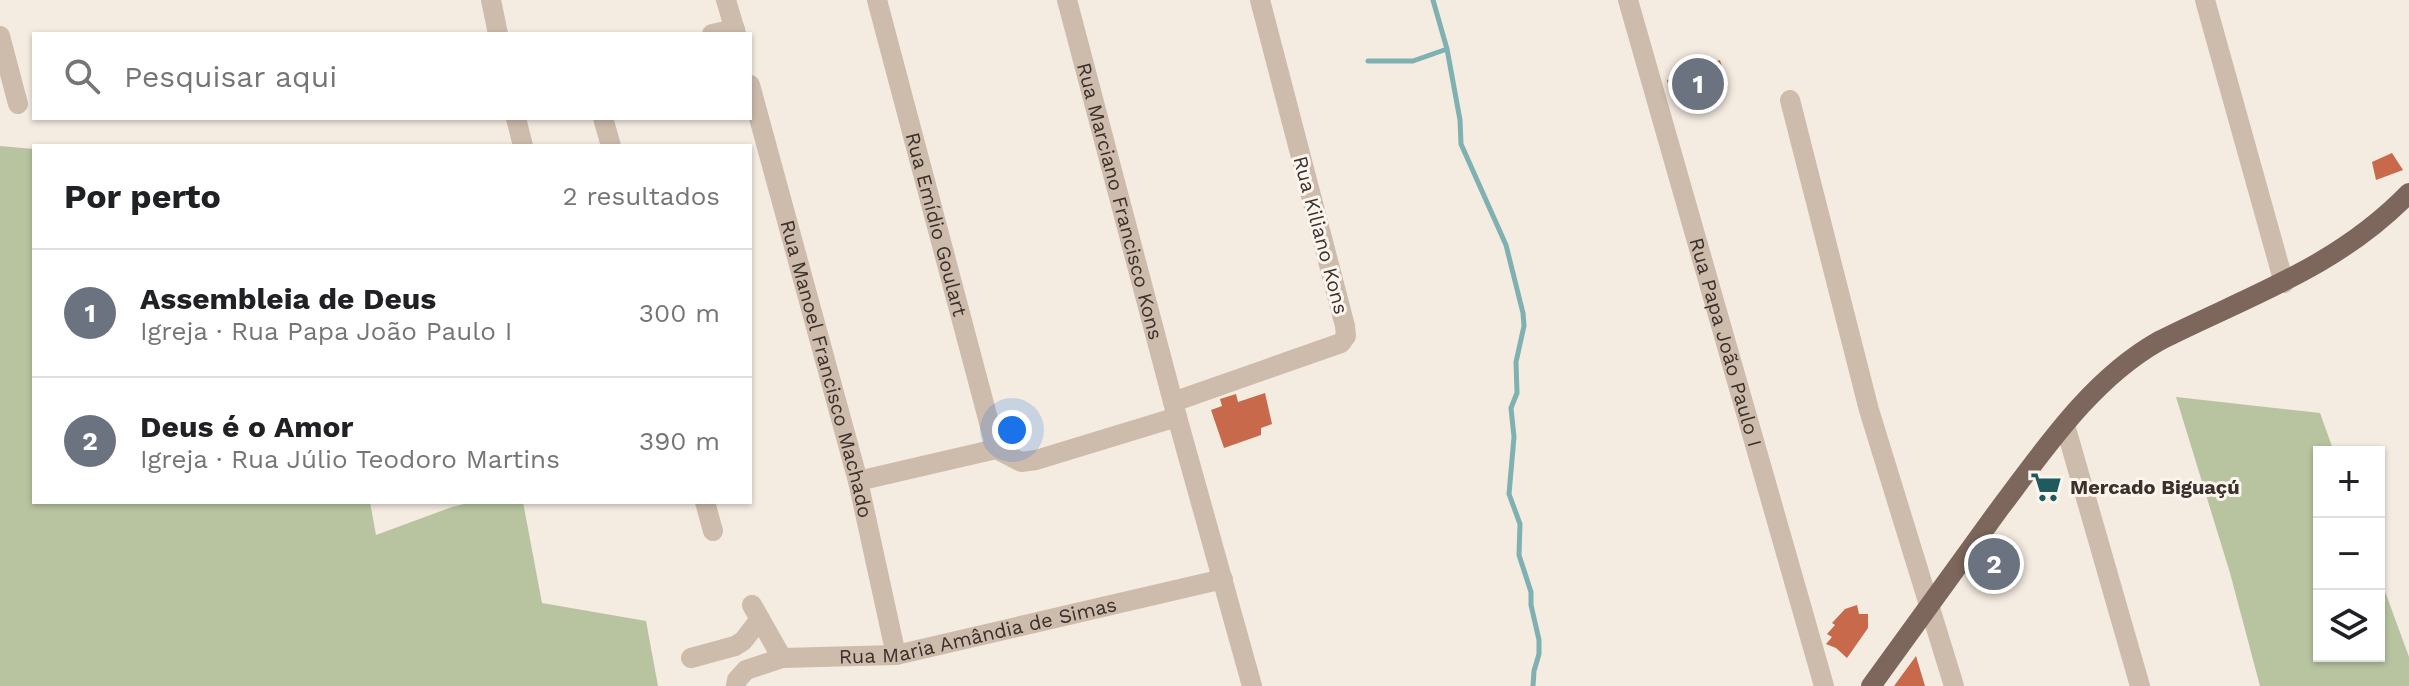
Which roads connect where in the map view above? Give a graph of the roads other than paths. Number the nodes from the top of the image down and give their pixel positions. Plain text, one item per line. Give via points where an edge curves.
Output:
1 (491, 0) edge
2 (726, 0) edge
3 (877, 0) edge
4 (1067, 0) edge
5 (1260, 0) edge
6 (1628, 0) edge
7 (2205, 0) edge
8 (735, 31) edge
9 (498, 32) edge
10 (0, 36) edge
11 (752, 92) edge
12 (1790, 100) dead end
13 (18, 104) dead end
14 (516, 120) edge
15 (604, 120) edge
16 (522, 144) edge
17 (610, 144) edge
18 (2409, 193) edge
19 (2284, 283) junction
20 (1175, 410) junction
21 (2065, 425) junction
22 (996, 449) junction
23 (858, 481) junction
24 (706, 504) edge
25 (713, 531) dead end
26 (1223, 579) junction
27 (1929, 605) junction
28 (896, 655) junction
29 (691, 658) dead end
30 (782, 658) junction
31 (737, 683) edge
32 (1252, 686) edge
33 (1824, 686) edge
34 (1871, 686) edge
35 (1954, 686) edge
36 (2140, 686) edge

1 - 9 street
2 - 8 street
3 - 22 street, Rua Emídio Goulart
4 - 20 street, Rua Marciano Francisco Kons
5 - 20 street, Rua Kiliano Kons via 1346,336 1341,343
6 - 33 street, Rua Papa João Paulo I
7 - 19 street
10 - 13 street
11 - 23 street, Rua Manoel Francisco Machado
12 - 27 street via 1869,410
14 - 16 street
15 - 17 street
18 - 19 main road via 2361,237
19 - 21 main road via 2141,351
20 - 22 street via 1036,460 1021,462
20 - 26 street, Rua Marciano Francisco Kons
21 - 27 main road
21 - 36 street
22 - 23 street
23 - 28 street, Rua Manoel Francisco Machado
24 - 25 street
26 - 28 street, Rua Maria Amândia de Simas
26 - 32 street, Rua Marciano Francisco Kons
27 - 34 main road
27 - 35 street
28 - 30 street, Rua Maria Amândia de Simas
29 - 30 street via 743,641 756,612
30 - 31 street, Rua Maria Amândia de Simas via 746,670

